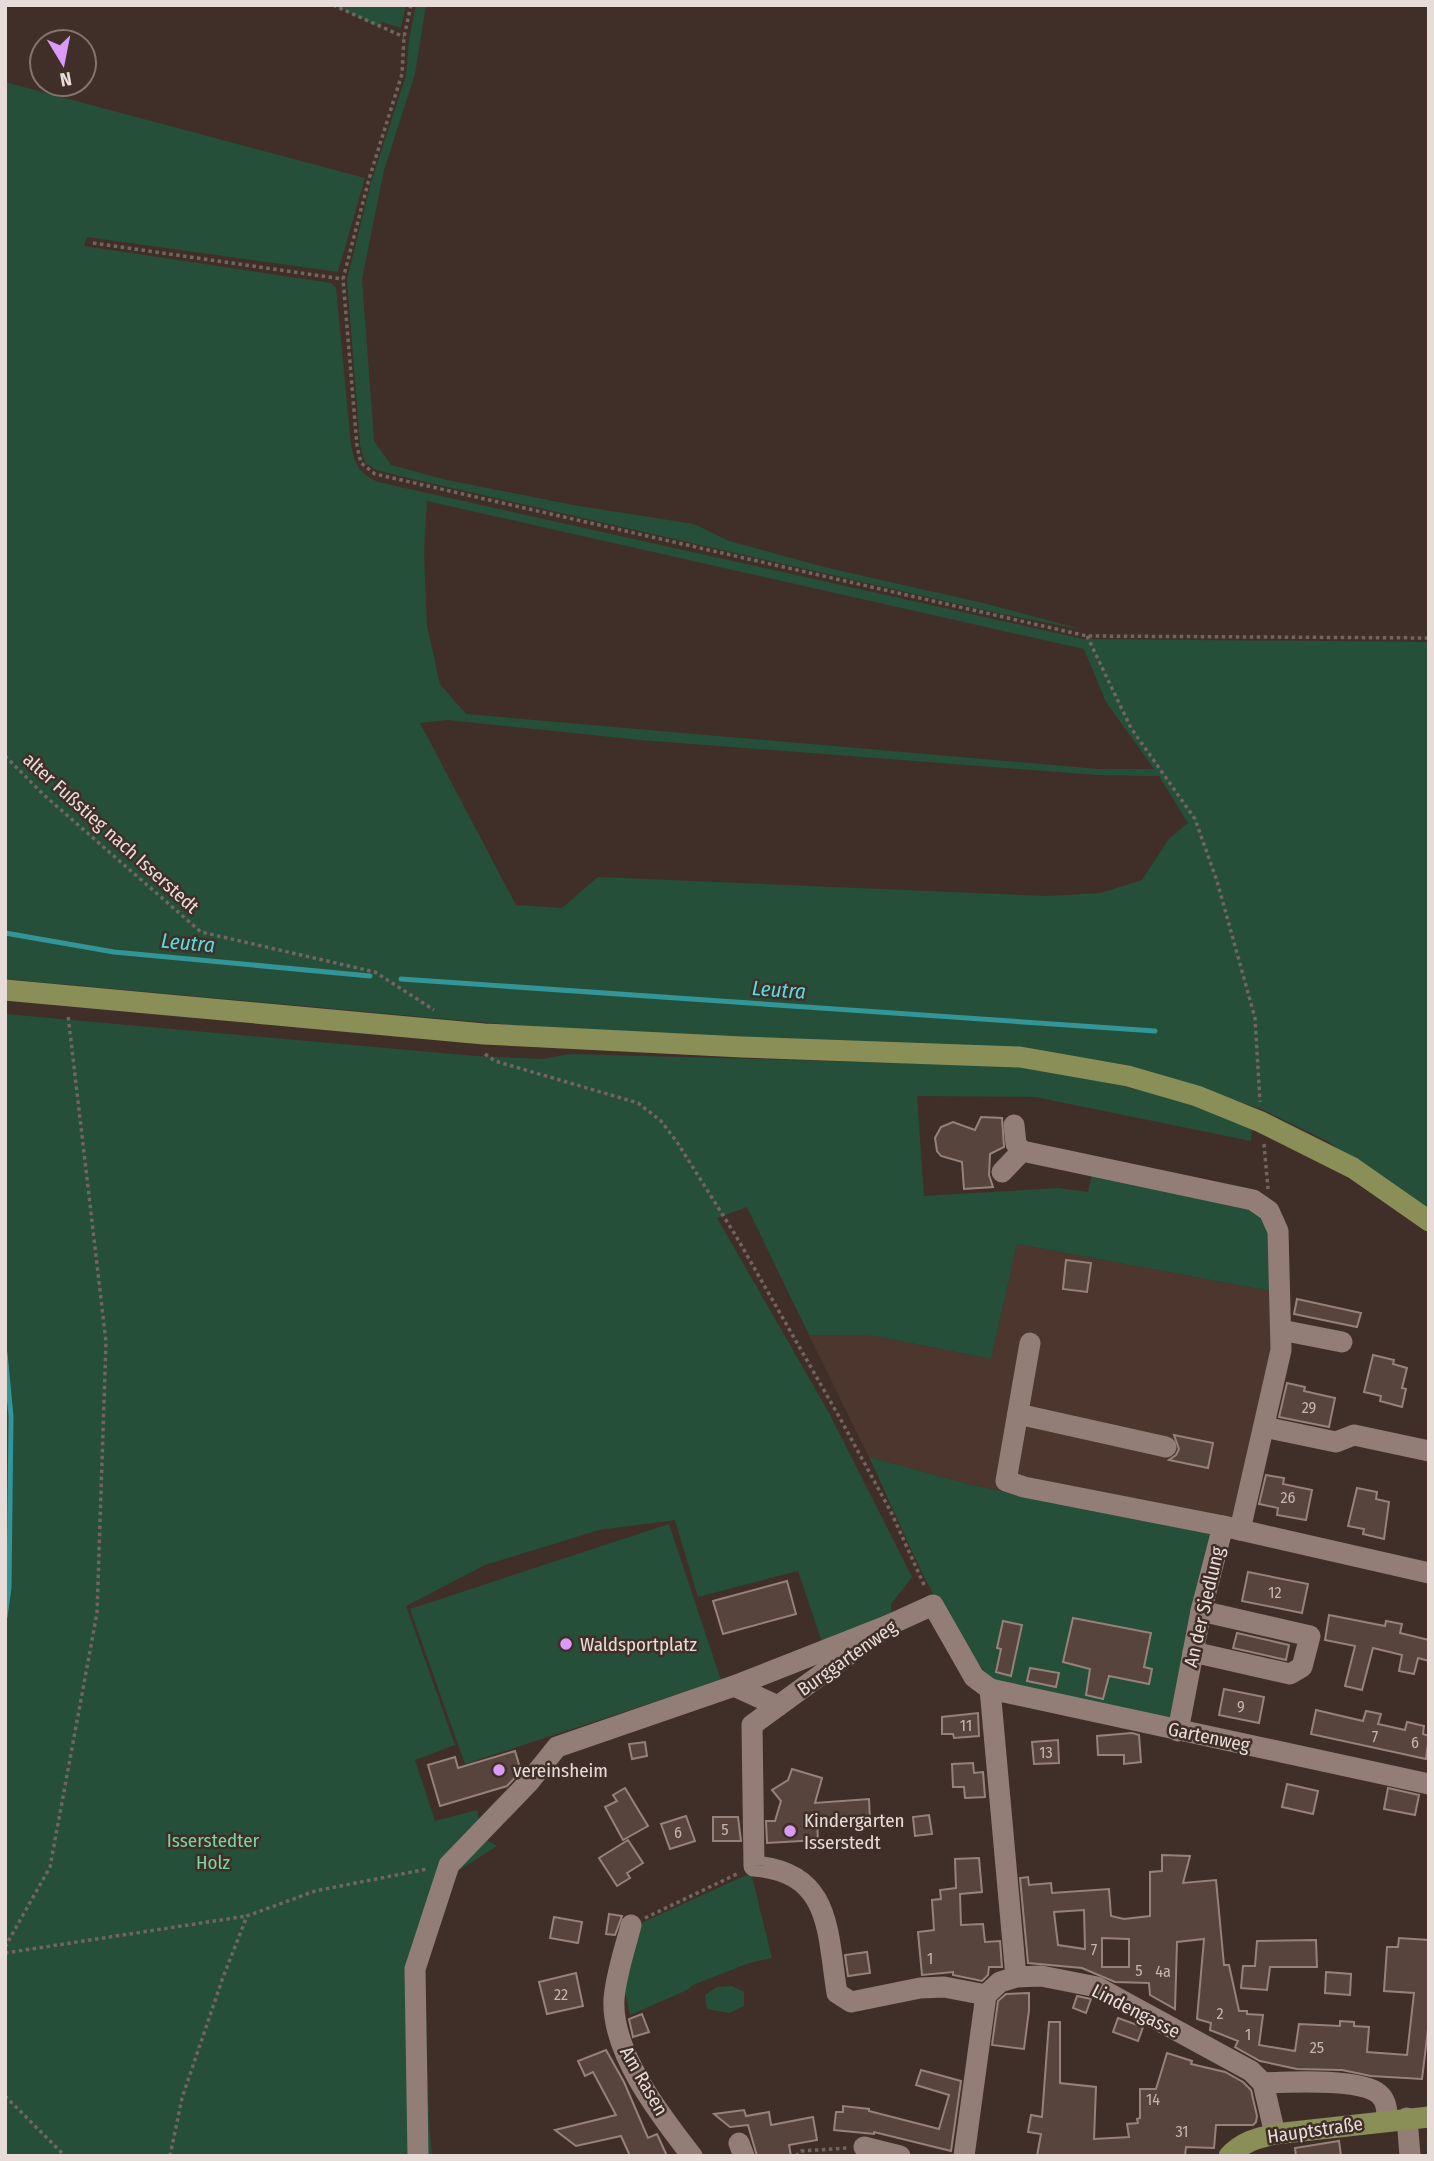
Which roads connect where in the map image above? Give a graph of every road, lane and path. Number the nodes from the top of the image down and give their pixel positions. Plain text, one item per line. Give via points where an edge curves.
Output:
1 (333, 5) edge
2 (411, 5) edge
3 (404, 37) junction
4 (93, 243) dead end
5 (343, 279) junction
6 (1087, 636) junction
7 (1429, 638) edge
8 (5, 756) edge
9 (5, 990) edge
10 (65, 995) junction
11 (439, 1013) dead end
12 (484, 1034) junction
13 (1261, 1122) junction
14 (1014, 1125) dead end
15 (1022, 1151) junction
16 (1002, 1172) dead end
17 (1269, 1210) junction
18 (1429, 1221) edge
19 (1281, 1330) junction
20 (1342, 1342) dead end
21 (1030, 1343) dead end
22 (1018, 1413) junction
23 (1264, 1427) junction
24 (1166, 1447) dead end
25 (1429, 1451) edge
26 (1231, 1528) junction
27 (1429, 1573) edge
28 (925, 1608) junction
29 (1202, 1611) junction
30 (889, 1625) junction
31 (1193, 1652) junction
32 (734, 1686) junction
33 (989, 1689) junction
34 (778, 1706) junction
35 (1178, 1731) junction
36 (1429, 1784) edge
37 (449, 1865) junction
38 (747, 1869) junction
39 (247, 1916) junction
40 (631, 1925) joint
41 (5, 1947) edge
42 (5, 1953) edge
43 (1016, 1977) junction
44 (986, 1995) junction
45 (1263, 2083) junction
46 (5, 2096) edge
47 (1408, 2118) edge
48 (1275, 2134) junction
49 (864, 2147) joint
50 (65, 2156) edge
51 (170, 2156) edge
52 (418, 2156) edge
53 (692, 2156) edge
54 (796, 2156) edge
55 (900, 2156) edge
56 (964, 2156) edge
57 (1229, 2156) edge
58 (1410, 2156) edge

1 - 3 path
2 - 3 path
3 - 5 path via 402,74
4 - 5 path
5 - 6 path via 357,446 361,463 375,474
6 - 7 path
6 - 13 path via 1131,728 1195,818 1255,1018
8 - 11 path, alter Fußstieg nach Isserstedt via 44,796 201,932 375,972
9 - 10 main road
10 - 12 main road
10 - 41 path via 106,1342 97,1613 50,1867
12 - 13 main road via 1020,1057 1128,1076 1197,1096
12 - 28 path via 485,1054 495,1061 638,1103 661,1121 736,1236 891,1512
13 - 17 path
13 - 18 main road via 1353,1168
14 - 15 street via 1016,1144
15 - 16 street
15 - 17 street via 1253,1200
17 - 19 street via 1278,1231
19 - 20 street
19 - 23 street
21 - 22 street
22 - 24 street
22 - 26 street via 1006,1481
23 - 25 street via 1336,1443 1354,1435
23 - 26 street
26 - 27 street, An der Siedlung
26 - 29 street, An der Siedlung
28 - 30 street, Burggartenweg
28 - 33 street via 974,1677
29 - 31 street, An der Siedlung
29 - 31 street via 1310,1636 1302,1667 1290,1674
30 - 32 street
30 - 34 street, Burggartenweg
31 - 35 street, An der Siedlung
32 - 34 street
32 - 37 street via 557,1747
33 - 35 street, Gartenweg
33 - 43 street
34 - 38 street, Burggartenweg via 752,1725
35 - 36 street, Gartenweg
37 - 39 path via 315,1891
37 - 52 street via 415,1969
38 - 40 path
38 - 44 street via 773,1867 795,1876 813,1891 825,1918 838,1993 851,2002 944,1987
39 - 42 path
39 - 51 path via 182,2098
40 - 53 street, Am Rasen via 614,2001 622,2050
43 - 44 street via 1000,1982
43 - 45 street, Lindengasse via 1041,1976 1097,1987 1251,2071
44 - 56 street
45 - 47 street via 1370,2088 1382,2096 1387,2107
45 - 48 street
46 - 50 path
47 - 48 main road, Hauptstraße
47 - 58 street
48 - 57 main road, Hauptstraße via 1254,2138
49 - 54 path via 801,2151
49 - 55 street

